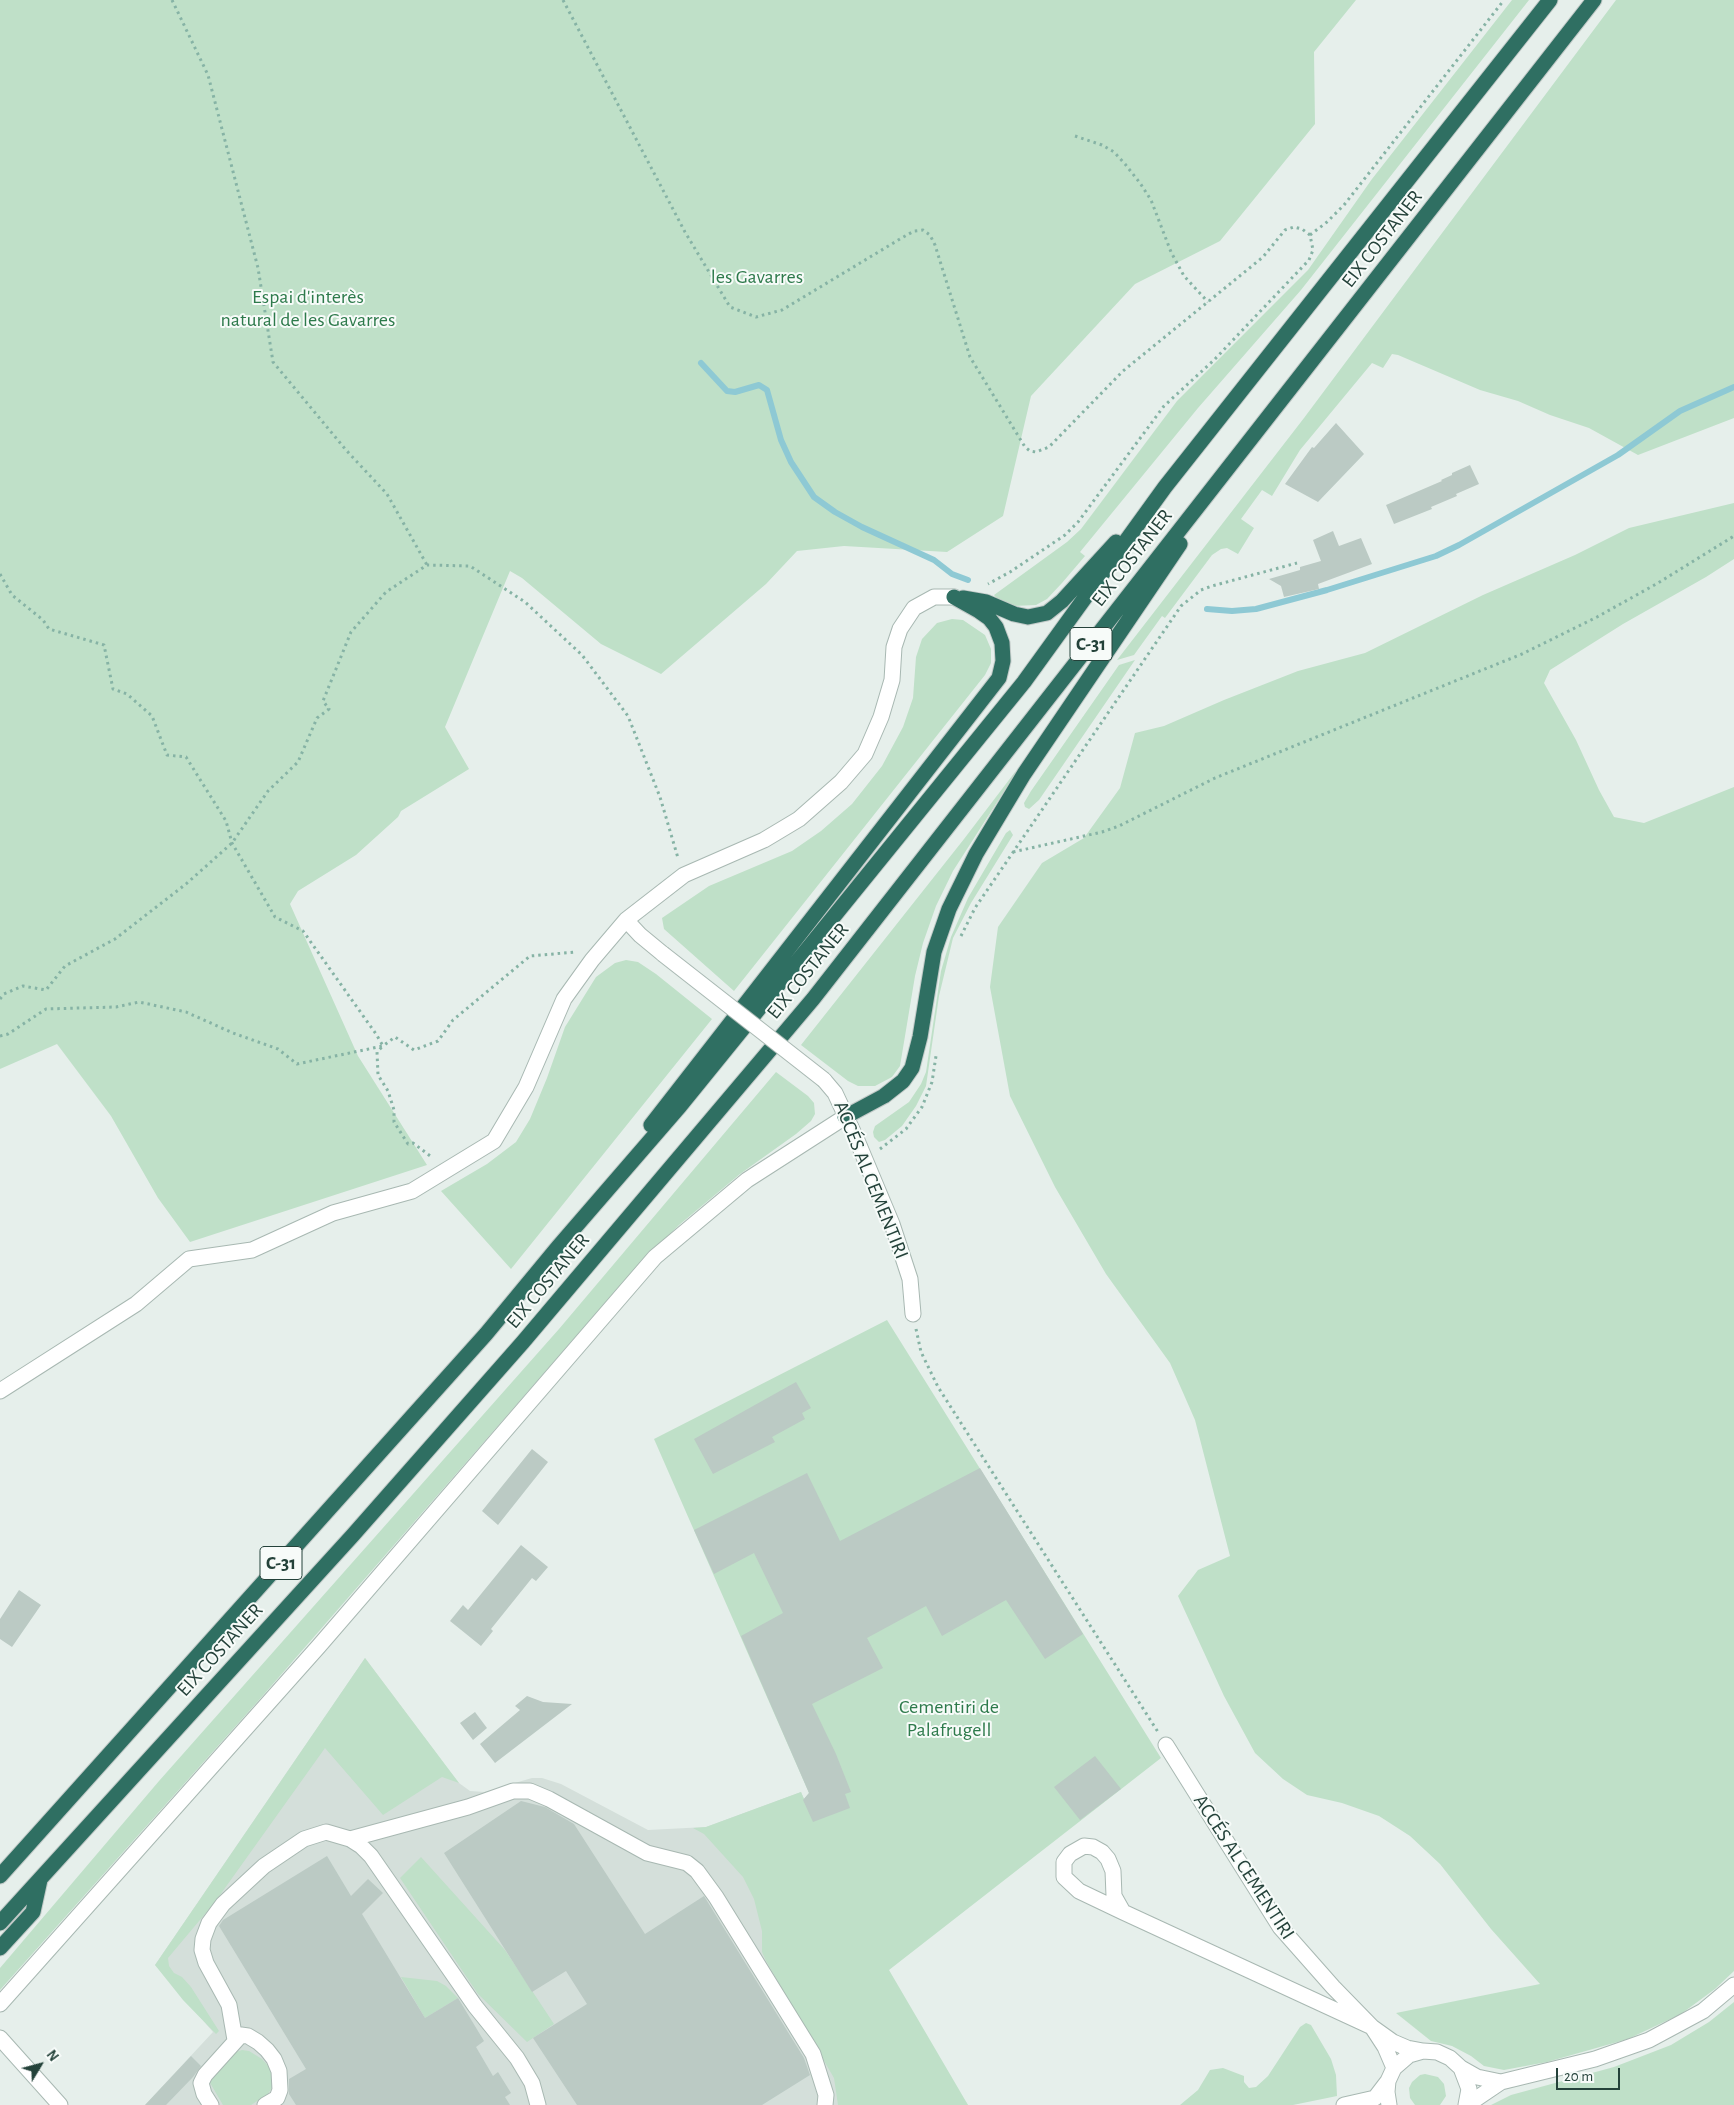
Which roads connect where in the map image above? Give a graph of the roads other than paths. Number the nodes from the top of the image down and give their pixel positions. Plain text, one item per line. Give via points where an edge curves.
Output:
1 (1550, 0) edge
2 (1594, 0) edge
3 (1258, 430) junction
4 (1165, 487) junction
5 (954, 597) junction
6 (626, 920) junction
7 (846, 1117) junction
8 (558, 1247) junction
9 (913, 1314) road end
10 (0, 1391) edge
11 (1166, 1744) road end
12 (350, 1839) junction
13 (0, 1876) edge
14 (41, 1876) junction
15 (1123, 1912) junction
16 (0, 1923) edge
17 (0, 1948) edge
18 (1734, 1984) edge
19 (0, 2004) edge
20 (1372, 2027) junction
21 (0, 2038) edge
22 (235, 2040) junction
23 (6, 2049) edge
24 (1422, 2051) junction
25 (1461, 2068) junction
26 (1391, 2075) junction
27 (1501, 2082) junction
28 (205, 2103) edge
29 (60, 2105) edge
30 (265, 2105) edge
31 (538, 2105) edge
32 (825, 2105) edge
33 (1346, 2105) edge
34 (1351, 2105) edge
35 (1389, 2105) edge
36 (1467, 2105) edge

1 - 4 highway, EIX COSTANER / C-31
2 - 3 highway, EIX COSTANER / C-31
3 - 7 highway via 1024,774 976,854 949,909 934,952 912,1068 903,1081 884,1096
3 - 14 highway, EIX COSTANER / C-31 via 806,1006 523,1342
4 - 5 highway via 1062,601 1046,613 1028,617 986,602
4 - 8 highway, EIX COSTANER / C-31 via 1024,682 680,1106
5 - 6 street via 934,597 914,608 900,629 894,647 892,680 881,716 865,754 841,782 800,819 684,875
5 - 8 highway via 989,618 996,627 1002,643 1003,661 999,678
6 - 7 street, ACCÉS AL CEMENTIRI, bridge via 662,954 824,1080 836,1093
6 - 10 street via 564,999 526,1087 494,1141 412,1191 333,1213 252,1250 189,1259 136,1304
7 - 9 street, ACCÉS AL CEMENTIRI via 892,1224 910,1279
7 - 19 street via 747,1180 655,1258 319,1646
8 - 13 highway, EIX COSTANER / C-31 via 486,1334
11 - 20 street, ACCÉS AL CEMENTIRI via 1280,1927
12 - 22 street via 326,1832 304,1839 264,1866 223,1904 209,1923 202,1950 229,2005
12 - 31 street via 372,1856 475,2006 517,2058 532,2083
12 - 32 street via 468,1807 513,1791 530,1791 550,1798 647,1853 687,1863 716,1898 813,2054 826,2096
14 - 16 highway, EIX COSTANER / C-31
14 - 17 highway via 33,1912
15 - 15 street via 1070,1884 1062,1869 1070,1854 1084,1846 1102,1852 1113,1871 1114,1896
15 - 20 street
18 - 27 street via 1703,2011 1649,2040 1594,2060
20 - 24 street via 1393,2042
20 - 26 street via 1385,2047
21 - 23 street
22 - 28 street via 201,2082
22 - 30 street via 241,2035 248,2036 274,2059 279,2071 280,2090 277,2098
23 - 29 street
24 - 25 street via 1437,2052
24 - 26 street via 1409,2055
25 - 27 street via 1477,2077
25 - 36 street via 1469,2089
26 - 33 street via 1375,2098
26 - 35 street via 1386,2092
27 - 36 street
33 - 34 street

